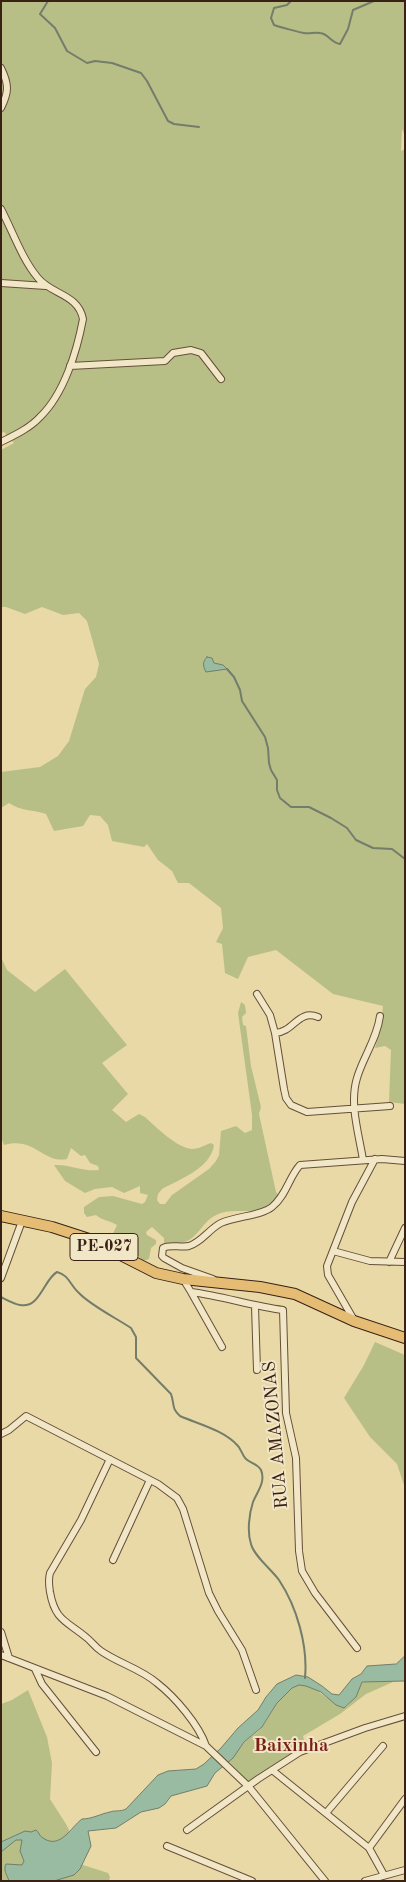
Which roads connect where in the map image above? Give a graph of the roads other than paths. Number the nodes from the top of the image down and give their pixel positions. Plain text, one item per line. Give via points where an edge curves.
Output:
1 (1, 68) edge
2 (1, 108) edge
3 (1, 210) edge
4 (1, 283) edge
5 (47, 286) junction
6 (70, 366) junction
7 (221, 379) dead end
8 (1, 442) edge
9 (256, 994) dead end
10 (318, 1016) dead end
11 (380, 1016) dead end
12 (275, 1033) junction
13 (390, 1106) dead end
14 (355, 1109) junction
15 (375, 1159) junction
16 (363, 1160) junction
17 (405, 1161) edge
18 (1, 1216) edge
19 (22, 1222) junction
20 (405, 1228) edge
21 (333, 1251) junction
22 (388, 1262) junction
23 (405, 1262) edge
24 (1, 1278) edge
25 (184, 1279) junction
26 (225, 1284) junction
27 (191, 1292) junction
28 (255, 1306) junction
29 (354, 1321) junction
30 (405, 1338) edge
31 (222, 1347) dead end
32 (258, 1370) dead end
33 (1, 1434) edge
34 (110, 1459) junction
35 (150, 1480) junction
36 (113, 1560) dead end
37 (1, 1632) edge
38 (357, 1648) dead end
39 (1, 1655) edge
40 (9, 1658) junction
41 (35, 1669) junction
42 (256, 1690) dead end
43 (405, 1716) edge
44 (383, 1746) dead end
45 (208, 1748) junction
46 (96, 1752) dead end
47 (272, 1770) junction
48 (249, 1787) junction
49 (405, 1799) edge
50 (326, 1813) junction
51 (187, 1830) dead end
52 (167, 1846) dead end
53 (369, 1848) junction
54 (405, 1870) edge
55 (382, 1877) edge
56 (252, 1881) edge
57 (325, 1881) edge
58 (365, 1881) edge

1 - 2 street via 8,87
3 - 5 street via 30,265
4 - 5 street
5 - 6 street via 69,298 81,311 82,319
6 - 7 street via 164,361 173,353 191,350 201,353
6 - 8 street via 53,401 41,417
9 - 12 street via 270,1015
10 - 12 street via 304,1016 285,1031
11 - 14 street via 356,1080
12 - 14 street via 284,1089 291,1105 307,1112
13 - 14 street
14 - 16 street
15 - 16 street
15 - 17 street
15 - 21 street via 352,1202
16 - 26 street via 300,1165 274,1206 222,1223 191,1245 163,1248 162,1256 169,1262
18 - 19 main road, PE-027
19 - 24 street
19 - 25 main road, PE-027 via 70,1232 144,1268
20 - 22 street
21 - 22 street via 363,1260
21 - 29 street via 327,1270
22 - 23 street
25 - 26 main road, PE-027
25 - 27 street
26 - 29 main road, PE-027 via 295,1294
27 - 28 street, RUA AMAZONAS
27 - 31 street
28 - 32 street
28 - 38 street, RUA AMAZONAS via 283,1310 286,1413 296,1458 302,1571 314,1593
29 - 30 main road, PE-027
33 - 34 street via 26,1416
34 - 35 street
34 - 45 street via 51,1570 48,1581 52,1601 58,1615 104,1653 158,1683 176,1701
35 - 36 street
35 - 42 street via 177,1498 183,1509 209,1593 242,1650
37 - 40 street
39 - 40 street
40 - 41 street
41 - 45 street via 107,1696
41 - 46 street via 42,1684
43 - 47 street via 314,1745
44 - 50 street
45 - 48 street
47 - 48 street
47 - 50 street
48 - 51 street
48 - 57 street
49 - 53 street
50 - 53 street
52 - 56 street
53 - 55 street
54 - 55 street
55 - 58 street

